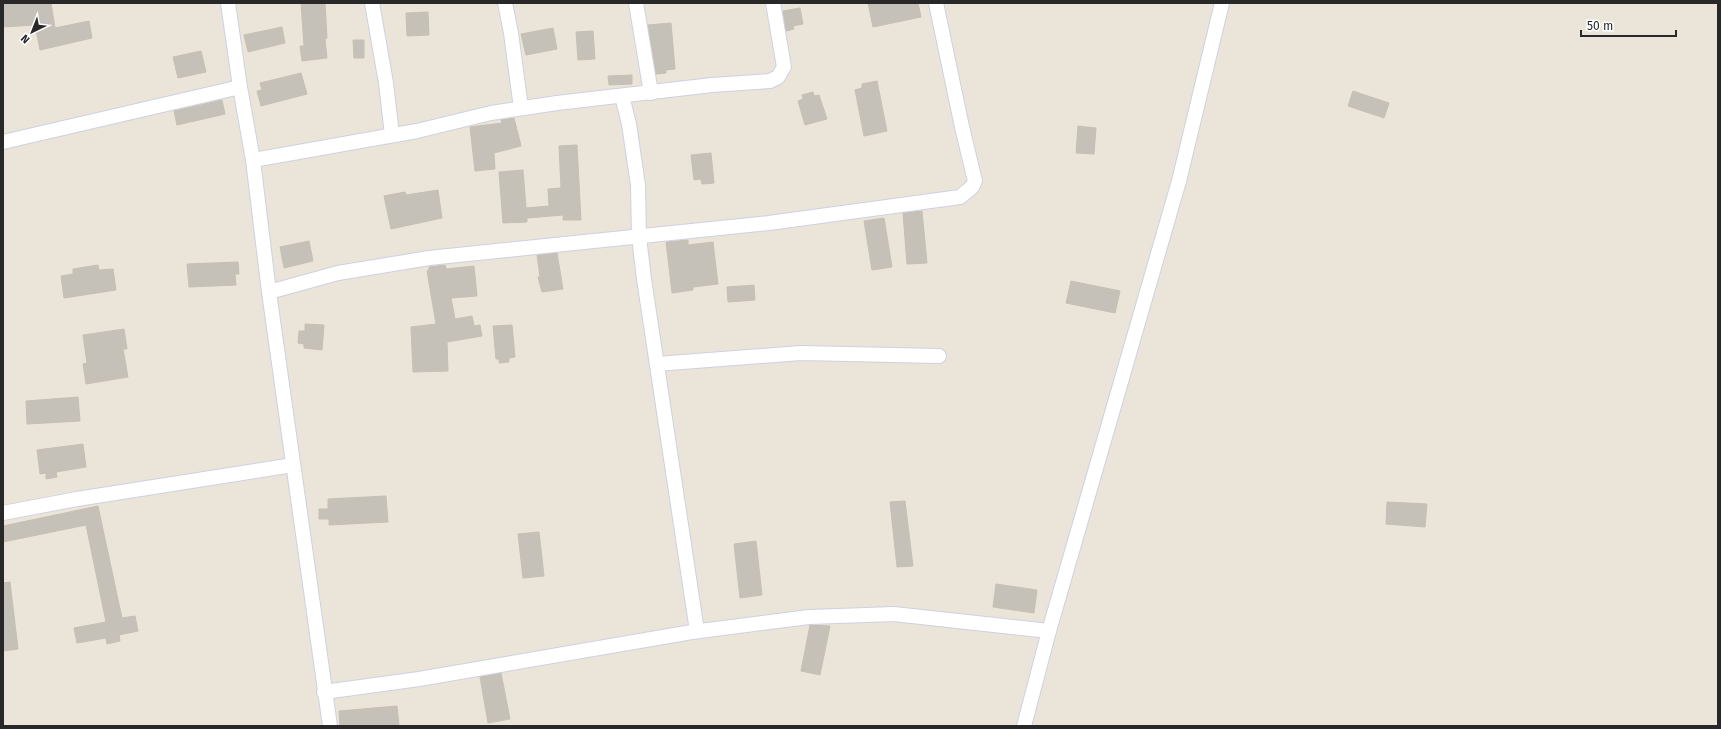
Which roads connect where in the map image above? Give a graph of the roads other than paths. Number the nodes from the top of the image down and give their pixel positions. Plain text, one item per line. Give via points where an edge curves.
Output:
1 (228, 3) edge
2 (372, 3) edge
3 (505, 3) edge
4 (636, 3) edge
5 (773, 3) edge
6 (936, 3) edge
7 (1222, 3) edge
8 (240, 87) junction
9 (651, 93) junction
10 (622, 96) junction
11 (521, 108) junction
12 (392, 135) junction
13 (3, 142) edge
14 (253, 160) junction
15 (639, 237) junction
16 (269, 292) junction
17 (939, 356) dead end
18 (657, 364) junction
19 (293, 465) junction
20 (3, 513) edge
21 (698, 631) junction
22 (1049, 631) junction
23 (324, 692) junction
24 (330, 726) edge
25 (1024, 726) edge

1 - 8 street
2 - 12 street
3 - 11 street
4 - 9 street
5 - 9 street via 784,68 778,77 770,81
6 - 15 street via 975,181 968,191 960,197 936,201
7 - 22 street via 1176,188
8 - 13 street
8 - 14 street
9 - 10 street
10 - 11 street
10 - 15 street via 638,185
11 - 12 street
12 - 14 street
14 - 16 street
15 - 16 street via 429,258 338,273
15 - 18 street
16 - 19 street
17 - 18 street via 801,353
18 - 21 street
19 - 20 street via 77,498
19 - 23 street
21 - 22 street via 809,617 894,614
21 - 23 street via 419,679
22 - 25 street
23 - 24 street

